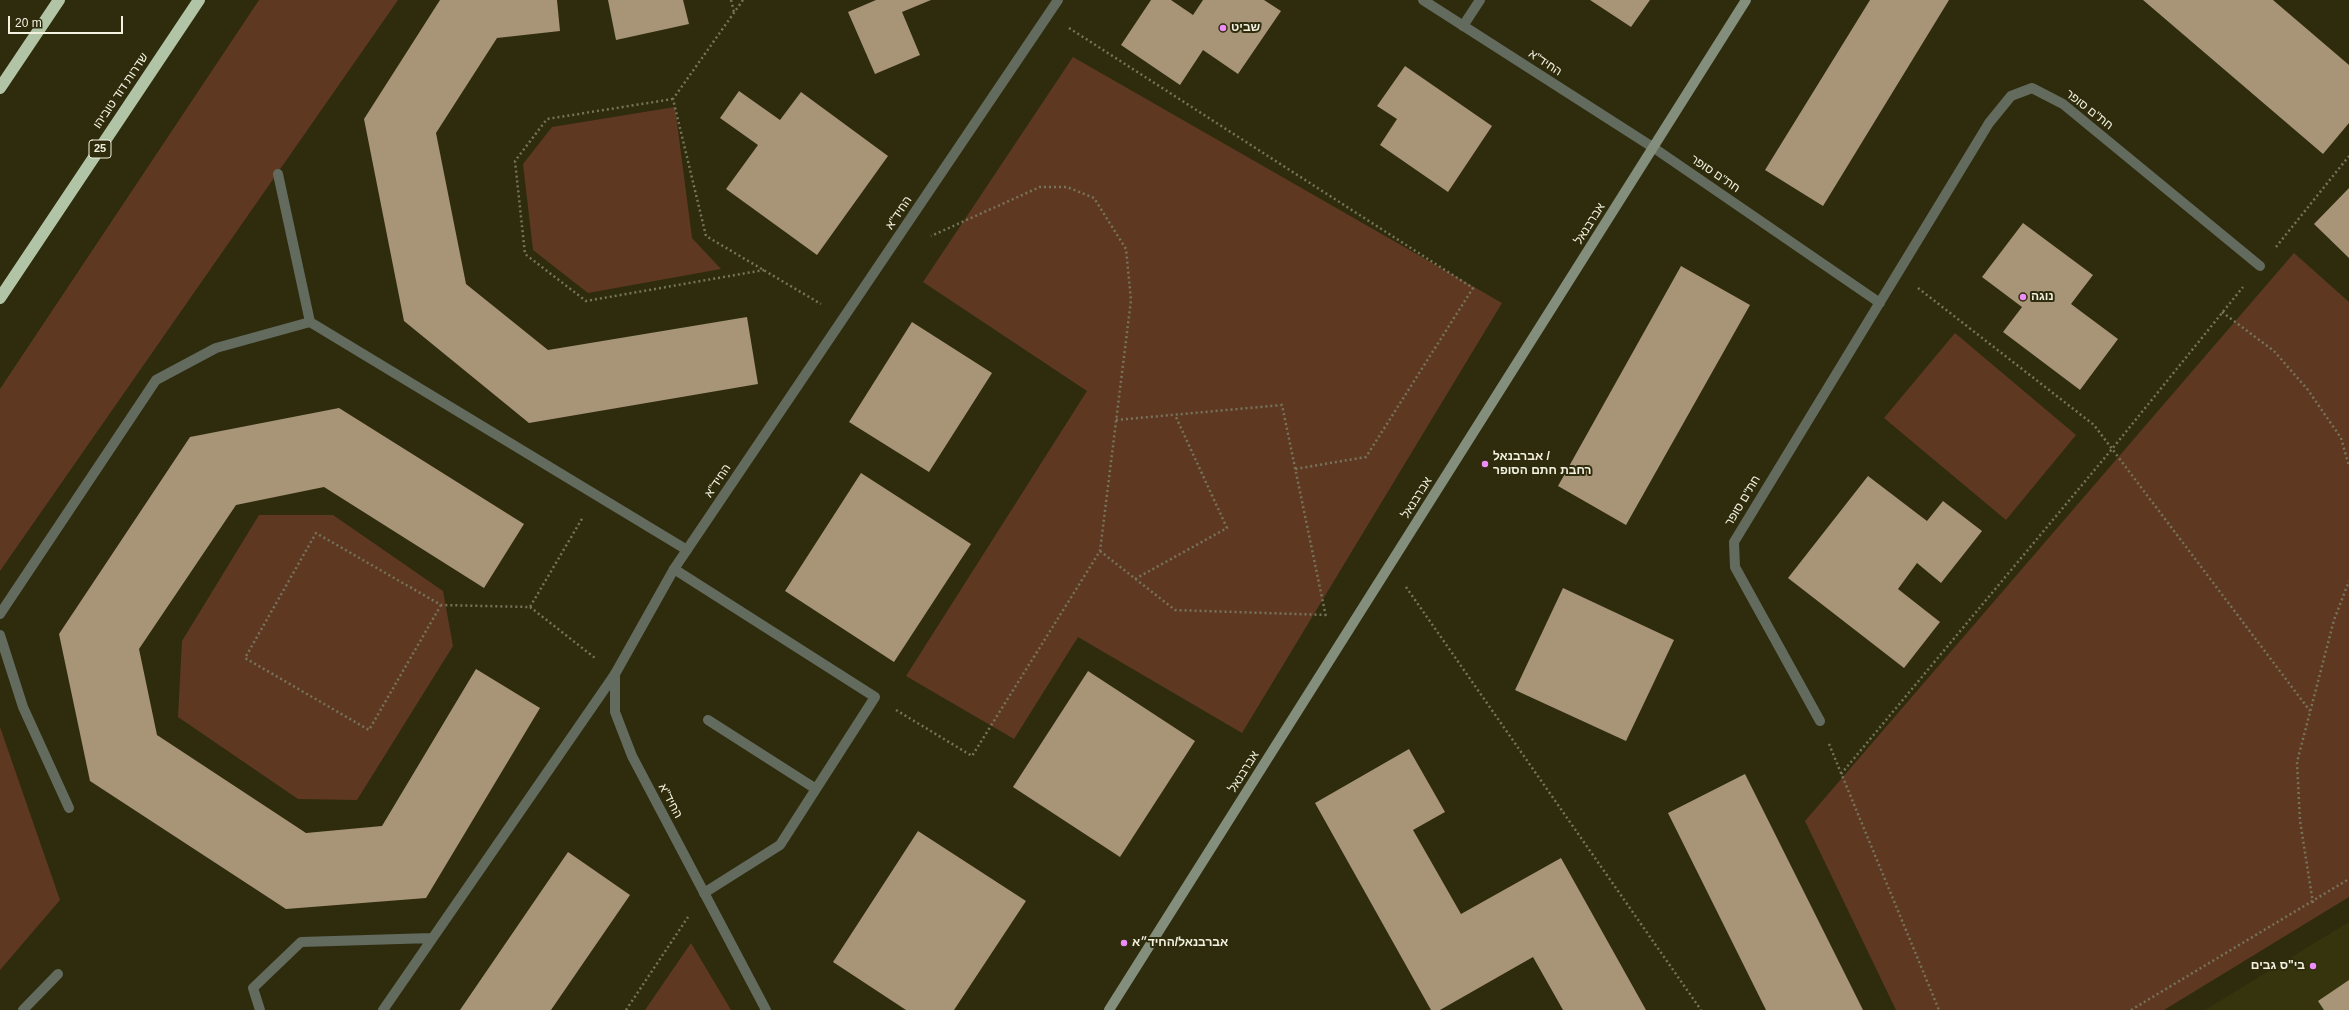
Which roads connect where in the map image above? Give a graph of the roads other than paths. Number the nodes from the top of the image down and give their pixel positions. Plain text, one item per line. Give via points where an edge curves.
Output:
1 (59, 0) edge
2 (199, 0) edge
3 (1058, 0) edge
4 (1423, 0) edge
5 (1480, 0) edge
6 (1746, 0) edge
7 (1463, 26) junction
8 (0, 88) edge
9 (1654, 148) junction
10 (278, 174) dead end
11 (2260, 266) road end
12 (0, 298) edge
13 (1880, 303) junction
14 (310, 322) junction
15 (687, 550) junction
16 (674, 569) junction
17 (0, 614) edge
18 (0, 635) edge
19 (616, 674) junction
20 (708, 720) dead end
21 (1820, 721) road end
22 (816, 789) junction
23 (69, 808) dead end
24 (704, 893) junction
25 (432, 938) junction
26 (58, 974) dead end
27 (23, 1010) edge
28 (260, 1010) edge
29 (383, 1010) edge
30 (766, 1010) edge
31 (1109, 1010) edge

1 - 8 highway
2 - 12 highway, שדרות דוד טוביהו / 25
3 - 15 street, החיד"א
4 - 7 street, החיד"א
5 - 7 street
6 - 9 street, אברבנאל
7 - 9 street, החיד"א
9 - 13 street, חת"ם סופר
9 - 31 street, אברבנאל
10 - 14 street
11 - 13 street, חת"ם סופר via 2063,104 2032,88 2011,96 1989,123
13 - 21 street, חת"ם סופר via 1734,542 1735,567
14 - 15 street
14 - 17 street via 216,348 156,380
15 - 16 street, החיד"א
16 - 19 street, החיד"א
16 - 22 street via 875,697
18 - 23 street via 23,707
19 - 24 street, החיד"א via 615,712 632,756
19 - 25 street
20 - 22 street
22 - 24 street via 780,845
24 - 30 street, החיד"א
25 - 28 street via 301,942 253,988
25 - 29 street
26 - 27 street

